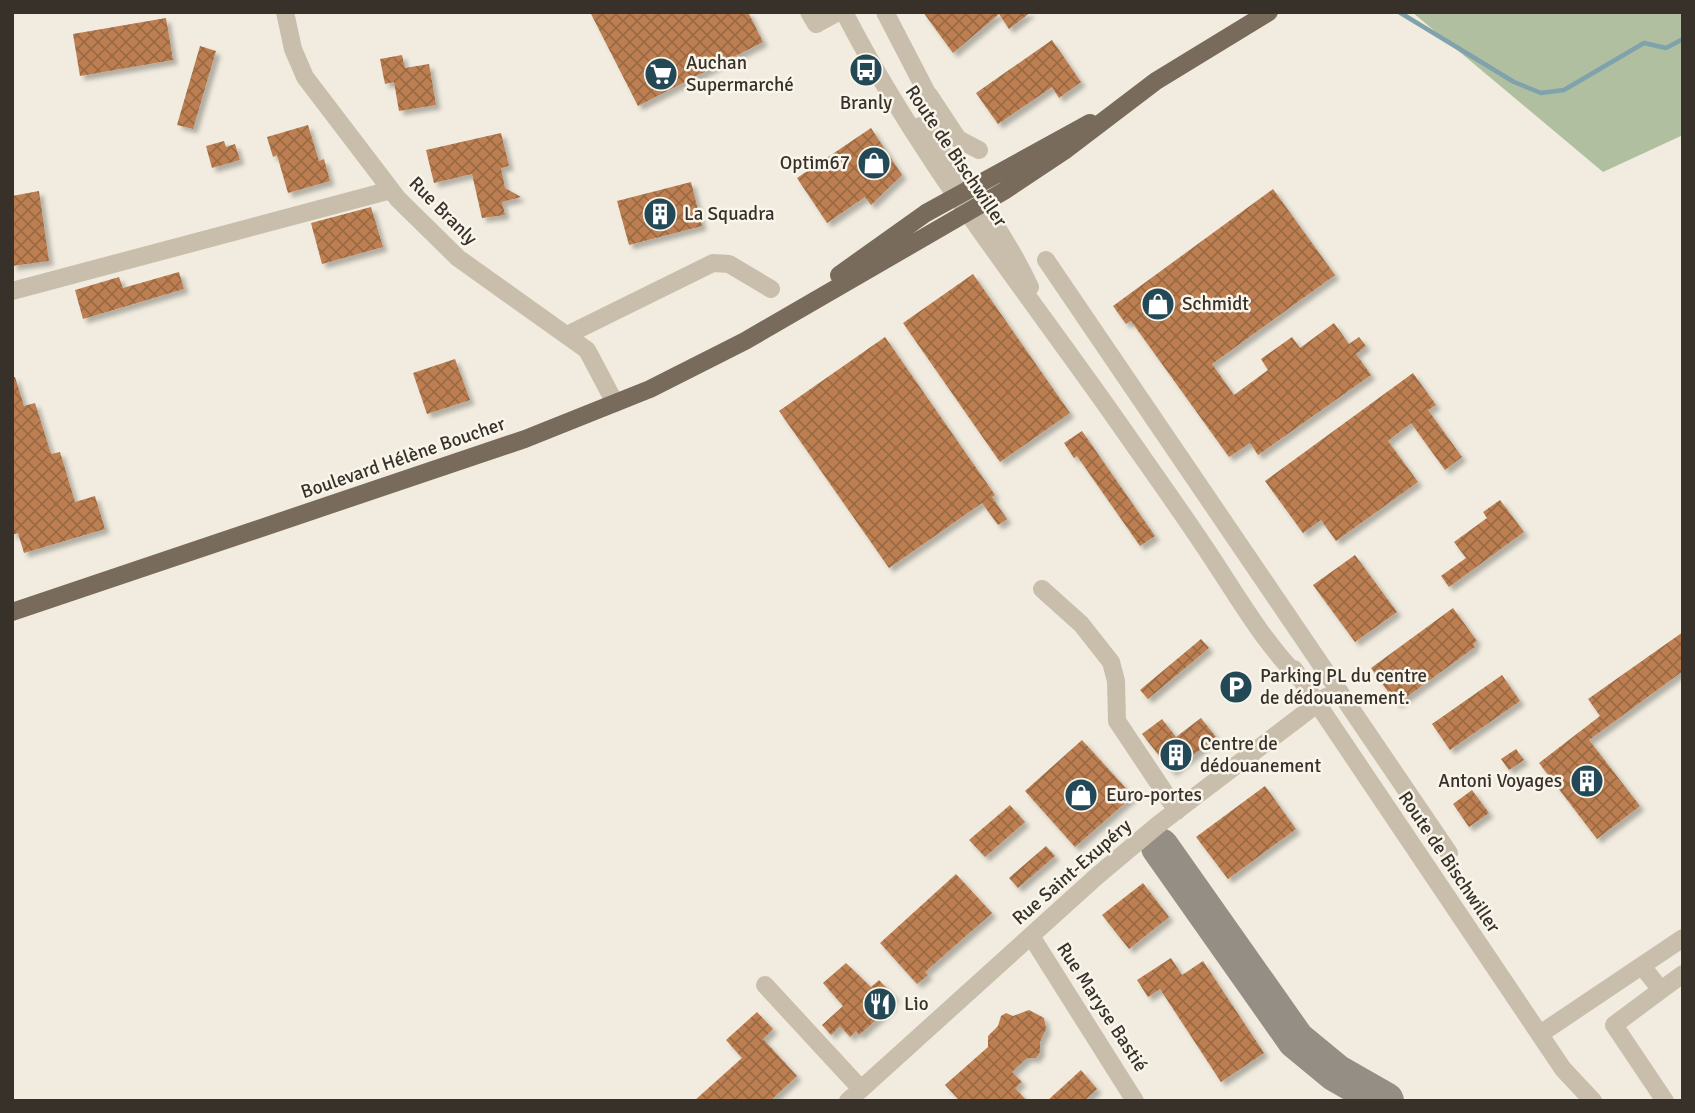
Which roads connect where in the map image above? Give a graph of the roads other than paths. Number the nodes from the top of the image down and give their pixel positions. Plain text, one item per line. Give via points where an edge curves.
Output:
1 (285, 12) edge
2 (810, 12) edge
3 (838, 12) edge
4 (845, 12) edge
5 (853, 12) edge
6 (885, 12) edge
7 (1269, 12) edge
8 (927, 93) junction
9 (1126, 103) junction
10 (930, 138) junction
11 (979, 150) dead end
12 (391, 190) junction
13 (962, 191) junction
14 (973, 208) junction
15 (1046, 260) dead end
16 (1020, 267) junction
17 (771, 289) dead end
18 (12, 291) edge
19 (1073, 302) junction
20 (794, 313) junction
21 (1044, 316) junction
22 (567, 335) junction
23 (614, 403) junction
24 (1042, 589) dead end
25 (12, 612) edge
26 (1336, 690) junction
27 (1317, 703) junction
28 (1177, 811) junction
29 (1449, 853) dead end
30 (1031, 936) junction
31 (1683, 939) edge
32 (1642, 966) junction
33 (1683, 974) edge
34 (765, 985) dead end
35 (1661, 990) junction
36 (1540, 1034) junction
37 (1563, 1069) junction
38 (855, 1095) edge
39 (1135, 1101) edge
40 (1576, 1101) edge
41 (1593, 1101) edge
42 (1665, 1101) edge

1 - 12 street, Rue Branly via 305,76
2 - 3 street via 816,24
4 - 13 street, Route de Bischwiller via 897,109
5 - 10 street, Route de Bischwiller via 901,101
6 - 8 street, Route de Bischwiller
7 - 9 main road
8 - 10 street
8 - 11 street, Route de Bischwiller via 958,139
9 - 13 main road, Boulevard Hélène Boucher
9 - 14 main road, Boulevard Hélène Boucher via 1064,151
10 - 13 street, Route de Bischwiller
12 - 18 street
12 - 22 street, Rue Branly via 458,258
13 - 14 street, Route de Bischwiller
13 - 20 main road, Boulevard Hélène Boucher via 855,263
14 - 16 street, Route de Bischwiller
14 - 20 main road, Boulevard Hélène Boucher
14 - 21 street, Route de Bischwiller
15 - 19 street
16 - 19 street
16 - 21 street, Route de Bischwiller
17 - 22 street via 729,264 713,263
19 - 26 street
20 - 23 main road, Boulevard Hélène Boucher via 650,389
21 - 27 street, Route de Bischwiller via 1266,641
22 - 23 street, Rue Branly via 587,350
23 - 25 main road, Boulevard Hélène Boucher via 525,439
24 - 28 street via 1081,624 1111,662 1117,721
26 - 27 street, Rue Saint-Exupéry
26 - 29 street
27 - 28 street, Rue Saint-Exupéry
27 - 36 street, Route de Bischwiller
28 - 30 street, Rue Saint-Exupéry
30 - 38 street, Rue Saint-Exupéry
30 - 39 street, Rue Maryse Bastié
31 - 32 street
32 - 35 street
32 - 36 street
33 - 35 street
34 - 38 street
35 - 42 street via 1614,1025
36 - 37 street, Route de Bischwiller
37 - 40 street, Route de Bischwiller
37 - 41 street, Route de Bischwiller

